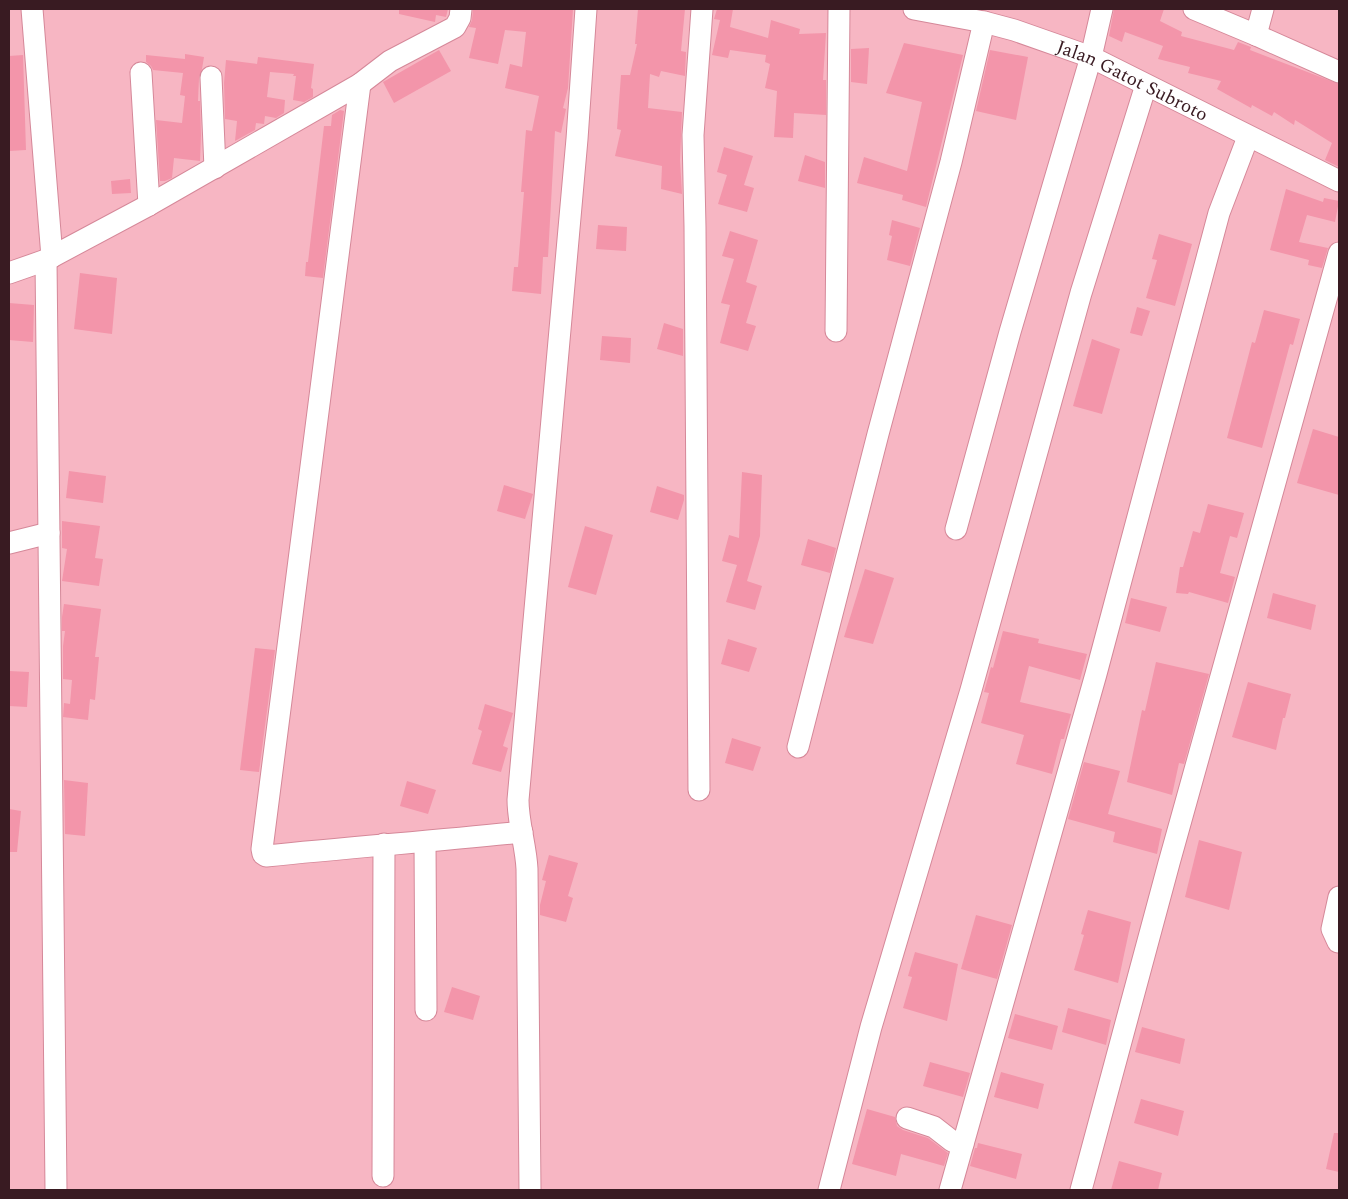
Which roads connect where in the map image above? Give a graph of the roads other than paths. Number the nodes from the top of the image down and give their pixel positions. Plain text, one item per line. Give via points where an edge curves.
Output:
1 (32, 9) edge
2 (461, 9) edge
3 (586, 9) edge
4 (702, 9) edge
5 (839, 9) edge
6 (914, 9) edge
7 (1102, 9) edge
8 (1194, 9) edge
9 (1263, 9) edge
10 (984, 22) junction
11 (1256, 35) junction
12 (1091, 58) junction
13 (1339, 72) edge
14 (141, 73) dead end
15 (211, 77) dead end
16 (360, 84) junction
17 (1146, 86) junction
18 (1248, 137) junction
19 (215, 168) junction
20 (1339, 182) edge
21 (148, 205) junction
22 (1339, 253) edge
23 (49, 259) junction
24 (9, 274) edge
25 (836, 331) dead end
26 (956, 529) dead end
27 (49, 533) junction
28 (9, 544) edge
29 (798, 747) dead end
30 (699, 790) dead end
31 (522, 832) junction
32 (425, 842) junction
33 (384, 844) junction
34 (1339, 897) edge
35 (1338, 942) dead end
36 (426, 1010) dead end
37 (907, 1118) dead end
38 (963, 1144) junction
39 (383, 1176) dead end
40 (56, 1190) edge
41 (530, 1190) edge
42 (829, 1190) edge
43 (950, 1190) edge
44 (1081, 1190) edge

1 - 23 street
2 - 16 street via 457,24 450,31 390,61
3 - 31 street via 578,139 521,766 518,810
4 - 30 street via 693,135
5 - 25 street
6 - 10 street, Jalan Gatot Subroto
7 - 12 street
8 - 11 street
9 - 11 street
10 - 12 street, Jalan Gatot Subroto
10 - 29 street via 952,162
11 - 13 street
12 - 17 street, Jalan Gatot Subroto
12 - 26 street
14 - 21 street
15 - 19 street
16 - 19 street
16 - 33 street via 262,849 266,856
17 - 18 street, Jalan Gatot Subroto
17 - 42 street via 1081,293 974,681 872,1027
18 - 20 street, Jalan Gatot Subroto
18 - 38 street via 1219,213 1096,674
19 - 21 street
21 - 23 street
22 - 44 street
23 - 24 street
23 - 27 street
27 - 28 street
27 - 40 street
31 - 32 street
31 - 41 street via 527,869
32 - 33 street
32 - 36 street
33 - 39 street
34 - 35 street via 1332,929
37 - 38 street via 930,1125 952,1141
38 - 43 street

